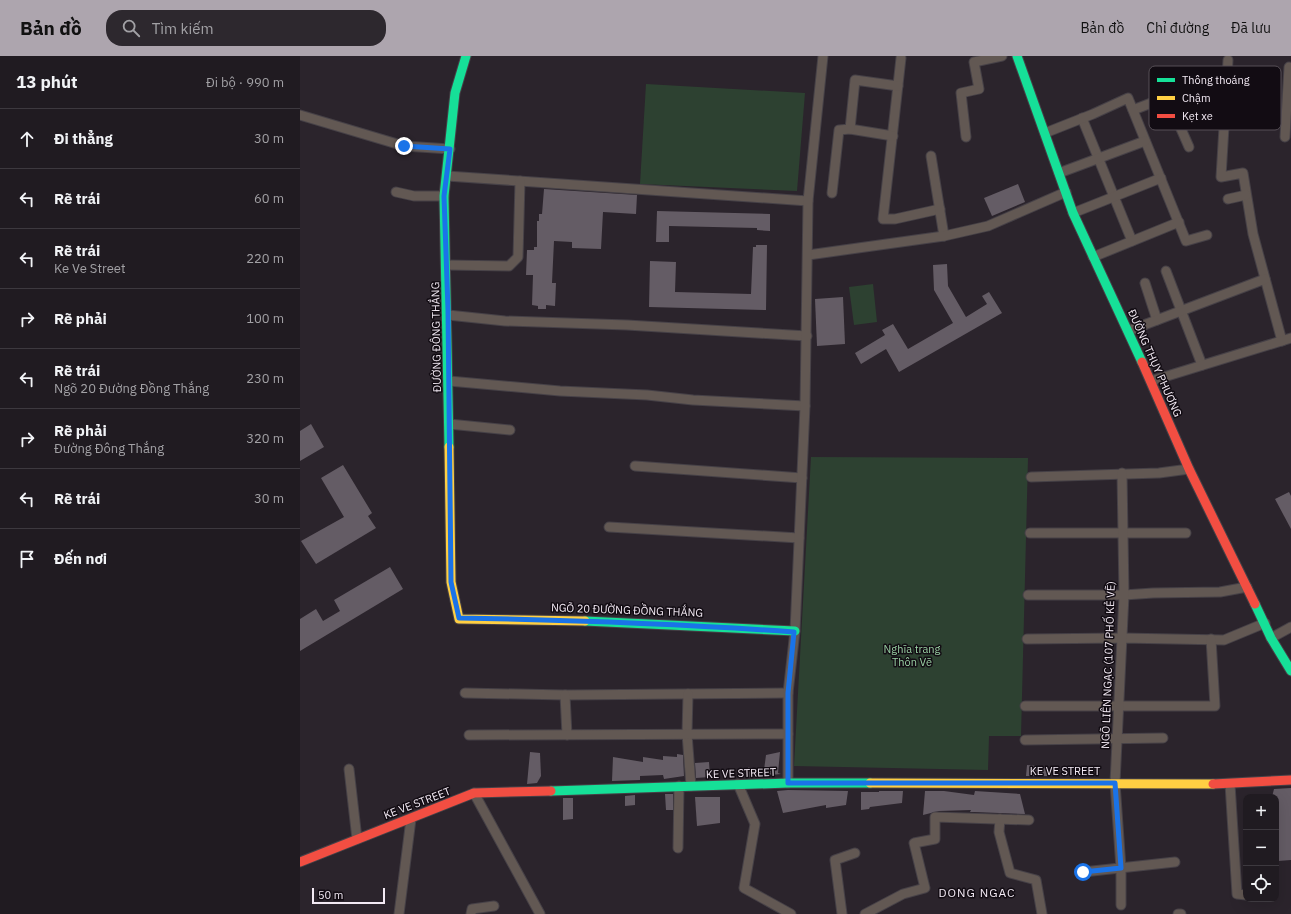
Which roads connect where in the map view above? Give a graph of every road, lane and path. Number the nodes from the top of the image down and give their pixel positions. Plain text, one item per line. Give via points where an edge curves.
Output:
1 (466, 56) edge
2 (823, 56) edge
3 (1002, 56) edge
4 (1017, 56) edge
5 (901, 58) dead end
6 (1228, 60) dead end
7 (1228, 66) edge
8 (1290, 67) dead end
9 (898, 86) junction
10 (1149, 104) edge
11 (1132, 110) junction
12 (300, 115) edge
13 (1082, 118) junction
14 (850, 129) junction
15 (1182, 130) edge
16 (1224, 130) edge
17 (1045, 133) junction
18 (893, 136) junction
19 (966, 137) dead end
20 (1285, 137) dead end
21 (1145, 141) junction
22 (1189, 147) dead end
23 (450, 149) junction
24 (932, 156) dead end
25 (1098, 158) junction
26 (1059, 173) junction
27 (448, 176) junction
28 (1161, 178) junction
29 (520, 181) junction
30 (396, 192) dead end
31 (1066, 192) junction
32 (832, 193) dead end
33 (1246, 195) junction
34 (444, 196) junction
35 (1114, 196) junction
36 (1228, 199) dead end
37 (808, 201) junction
38 (940, 209) junction
39 (1073, 213) junction
40 (1179, 222) junction
41 (1207, 235) dead end
42 (944, 236) junction
43 (1132, 241) junction
44 (808, 255) junction
45 (1092, 257) junction
46 (446, 265) junction
47 (1166, 270) dead end
48 (1265, 279) junction
49 (1145, 283) dead end
50 (1180, 311) junction
51 (448, 315) junction
52 (1157, 320) junction
53 (1128, 331) junction
54 (806, 336) junction
55 (1287, 339) edge
56 (1202, 366) junction
57 (449, 381) junction
58 (1151, 381) junction
59 (805, 406) junction
60 (449, 424) junction
61 (510, 430) dead end
62 (635, 466) dead end
63 (1189, 469) junction
64 (1122, 473) junction
65 (1031, 477) dead end
66 (802, 478) junction
67 (609, 527) dead end
68 (1123, 532) junction
69 (1030, 533) dead end
70 (1186, 533) dead end
71 (799, 538) junction
72 (1247, 587) junction
73 (1028, 595) dead end
74 (1124, 595) junction
75 (459, 618) joint
76 (1265, 623) junction
77 (1291, 627) edge
78 (794, 632) junction
79 (1122, 638) junction
80 (1271, 638) junction
81 (1027, 639) dead end
82 (1211, 639) junction
83 (1291, 671) edge
84 (465, 693) dead end
85 (788, 693) junction
86 (688, 694) junction
87 (565, 695) junction
88 (1025, 706) dead end
89 (1118, 706) junction
90 (567, 734) junction
91 (687, 734) junction
92 (788, 734) junction
93 (469, 735) dead end
94 (1163, 738) dead end
95 (1117, 739) junction
96 (1025, 740) dead end
97 (349, 769) dead end
98 (1291, 780) edge
99 (788, 783) junction
100 (1115, 783) junction
101 (738, 784) junction
102 (1230, 784) junction
103 (679, 786) junction
104 (691, 786) junction
105 (474, 793) junction
106 (410, 819) junction
107 (1000, 819) junction
108 (1028, 820) dead end
109 (357, 839) junction
110 (678, 848) dead end
111 (855, 854) dead end
112 (300, 862) edge
113 (1175, 862) dead end
114 (1121, 868) junction
115 (1083, 872) dead end
116 (1243, 895) edge
117 (1121, 905) dead end
118 (494, 906) dead end
119 (399, 914) edge
120 (471, 914) edge
121 (540, 914) edge
122 (791, 914) edge
123 (842, 914) edge
124 (864, 914) edge
125 (1042, 914) edge

1 - 23 street, ĐƯỜNG ĐÔNG THẮNG via 455,93
2 - 37 street
3 - 19 street via 974,62 979,89 961,93
4 - 17 street, ĐƯỜNG THỤY PHƯƠNG
5 - 9 street
6 - 7 street
8 - 20 street
9 - 14 street via 855,80
9 - 18 street
10 - 11 street
11 - 13 street via 1128,98
11 - 21 street
12 - 23 street via 404,146
13 - 17 street
13 - 25 street
14 - 18 street
14 - 32 street via 839,130
15 - 22 street
16 - 33 street via 1221,178 1243,173
17 - 26 street, ĐƯỜNG THỤY PHƯƠNG
18 - 38 street via 883,219 895,219
21 - 25 street
21 - 28 street
23 - 27 street, ĐƯỜNG ĐÔNG THẮNG
24 - 38 street
25 - 26 street
25 - 35 street
26 - 31 street, ĐƯỜNG THỤY PHƯƠNG
27 - 29 street
27 - 34 street, ĐƯỜNG ĐÔNG THẮNG
28 - 35 street
28 - 40 street
29 - 37 street
29 - 46 street via 518,257 509,266
30 - 34 street via 414,196
31 - 39 street, ĐƯỜNG THỤY PHƯƠNG
31 - 42 street via 988,226
33 - 36 street
33 - 48 street
34 - 46 street, ĐƯỜNG ĐÔNG THẮNG
35 - 39 street
35 - 43 street
37 - 44 street
38 - 42 street
39 - 45 street, ĐƯỜNG THỤY PHƯƠNG
40 - 41 street via 1186,241
40 - 43 street
42 - 44 street
43 - 45 street
44 - 54 street
45 - 53 street, ĐƯỜNG THỤY PHƯƠNG
46 - 51 street, ĐƯỜNG ĐÔNG THẮNG
47 - 50 street
48 - 50 street
48 - 55 street
49 - 52 street
50 - 52 street
50 - 56 street
51 - 54 street via 505,321 627,325
51 - 57 street, ĐƯỜNG ĐÔNG THẮNG
52 - 53 street
53 - 58 street, ĐƯỜNG THỤY PHƯƠNG
54 - 59 street
55 - 56 street
56 - 58 street
57 - 59 street via 560,391 647,394 693,400
57 - 60 street, ĐƯỜNG ĐÔNG THẮNG
58 - 63 street, ĐƯỜNG THỤY PHƯƠNG
59 - 66 street
60 - 61 street
60 - 75 street, ĐƯỜNG ĐÔNG THẮNG via 451,582
62 - 66 street
63 - 64 street via 1159,473
63 - 72 street, ĐƯỜNG THỤY PHƯƠNG
64 - 65 street
64 - 68 street, NGÕ LIÊN NGẠC (107 PHỐ KẺ VẼ)
66 - 71 street
67 - 71 street
68 - 69 street
68 - 70 street
68 - 74 street, NGÕ LIÊN NGẠC (107 PHỐ KẺ VẼ)
71 - 78 street
72 - 74 street via 1220,592 1153,592
72 - 76 street, ĐƯỜNG THỤY PHƯƠNG
73 - 74 street
74 - 79 street, NGÕ LIÊN NGẠC (107 PHỐ KẺ VẼ)
75 - 78 street, NGÕ 20 ĐƯỜNG ĐỒNG THẮNG via 674,623
76 - 80 street, ĐƯỜNG THỤY PHƯƠNG
76 - 82 street via 1224,640
77 - 80 street
78 - 85 street
79 - 81 street
79 - 82 street
79 - 89 street, NGÕ LIÊN NGẠC (107 PHỐ KẺ VẼ)
80 - 83 street, ĐƯỜNG THỤY PHƯƠNG
82 - 89 street via 1215,706
84 - 87 street
85 - 86 street
85 - 92 street
86 - 87 street
86 - 91 street
87 - 90 street
88 - 89 street
89 - 95 street, NGÕ LIÊN NGẠC (107 PHỐ KẺ VẼ)
90 - 91 street
90 - 93 street
91 - 92 street
91 - 104 street
92 - 99 street
94 - 95 street
95 - 96 street
95 - 100 street, NGÕ LIÊN NGẠC (107 PHỐ KẺ VẼ)
97 - 109 street
98 - 102 street, KE VE STREET
99 - 100 street, KE VE STREET
99 - 101 street, KE VE STREET
100 - 102 street, KE VE STREET
100 - 114 street, NGÕ LIÊN NGẠC (107 PHỐ KẺ VẼ)
101 - 104 street, KE VE STREET
101 - 122 street via 755,824 744,888
102 - 116 street via 1237,894
103 - 104 street, KE VE STREET
103 - 105 street, KE VE STREET
103 - 110 street
105 - 106 street, KE VE STREET
105 - 121 street
106 - 109 street, KE VE STREET
106 - 119 street
107 - 108 street
107 - 124 street via 935,817 936,839 914,843 925,888 902,894
107 - 125 street via 1000,832 1010,873 1036,880
109 - 112 street, KE VE STREET
111 - 123 street via 835,860
113 - 114 street
114 - 115 street
114 - 117 street, NGÕ LIÊN NGẠC (107 PHỐ KẺ VẼ)
118 - 120 street via 472,909

